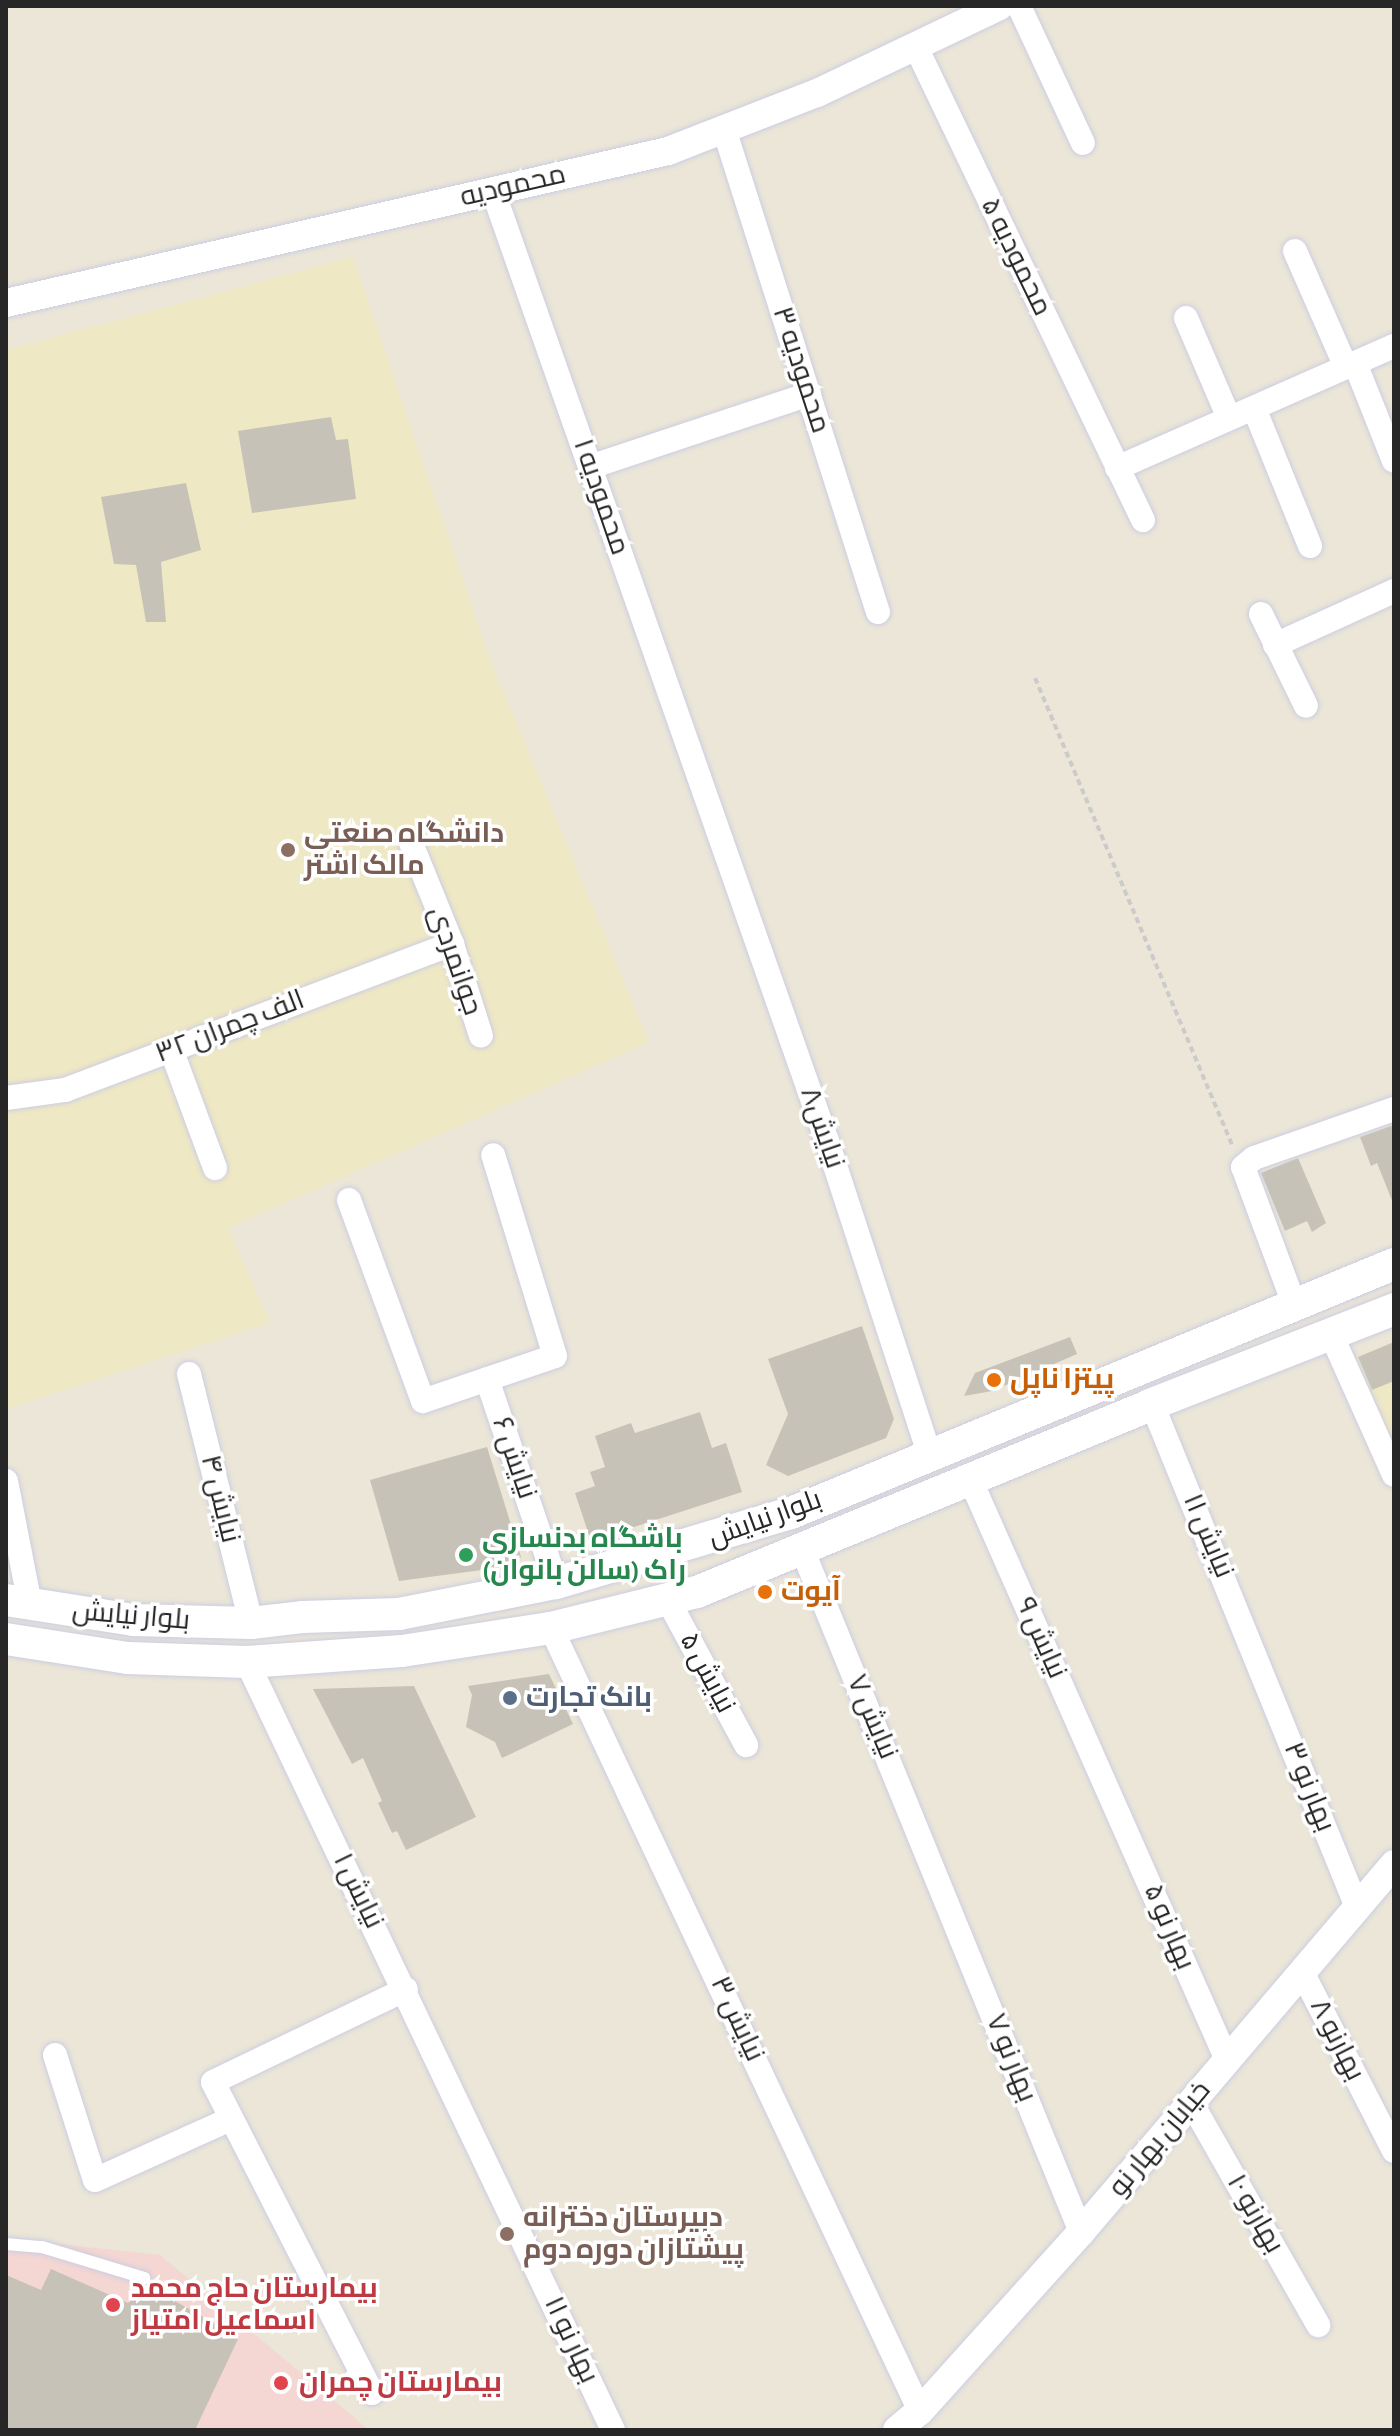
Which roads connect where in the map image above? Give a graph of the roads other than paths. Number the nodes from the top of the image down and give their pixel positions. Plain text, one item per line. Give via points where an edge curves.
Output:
1 (999, 6) edge
2 (1019, 6) edge
3 (915, 45) junction
4 (724, 129) junction
5 (1083, 143) dead end
6 (493, 191) junction
7 (1295, 251) dead end
8 (6, 303) edge
9 (1186, 318) dead end
10 (1394, 346) edge
11 (1353, 364) junction
12 (809, 394) junction
13 (1254, 408) junction
14 (1229, 418) junction
15 (1394, 461) edge
16 (590, 467) junction
17 (1117, 468) junction
18 (1143, 520) dead end
19 (1310, 546) dead end
20 (1394, 591) edge
21 (878, 612) dead end
22 (1261, 614) dead end
23 (1275, 645) junction
24 (1306, 706) dead end
25 (708, 804) joint
26 (411, 843) dead end
27 (452, 944) junction
28 (481, 1036) dead end
29 (171, 1049) junction
30 (6, 1098) edge
31 (1394, 1109) edge
32 (493, 1155) dead end
33 (215, 1168) dead end
34 (349, 1200) dead end
35 (1394, 1264) edge
36 (1294, 1304) junction
37 (1394, 1309) edge
38 (1331, 1334) junction
39 (189, 1374) dead end
40 (487, 1379) junction
41 (1152, 1404) junction
42 (929, 1453) junction
43 (1394, 1475) edge
44 (6, 1481) edge
45 (971, 1481) junction
46 (802, 1549) junction
47 (556, 1583) junction
48 (668, 1600) junction
49 (18, 1602) edge
50 (251, 1623) junction
51 (551, 1628) junction
52 (6, 1639) edge
53 (247, 1662) junction
54 (1261, 1668) joint
55 (746, 1745) dead end
56 (1112, 1794) joint
57 (1394, 1864) edge
58 (942, 1885) joint
59 (1357, 1907) junction
60 (1302, 1972) junction
61 (406, 1989) junction
62 (55, 2055) dead end
63 (1227, 2060) junction
64 (1191, 2102) junction
65 (231, 2119) junction
66 (467, 2120) joint
67 (1394, 2151) edge
68 (1081, 2232) junction
69 (6, 2244) edge
70 (144, 2278) dead end
71 (1318, 2325) dead end
72 (372, 2393) dead end
73 (925, 2420) edge
74 (613, 2430) edge
75 (897, 2430) edge

1 - 3 street, محمودیه
2 - 5 street
3 - 4 street, محمودیه via 817,93
3 - 17 street, ۵ محمودیه
4 - 6 street, محمودیه via 668,151
4 - 12 street, ۳ محمودیه
6 - 8 street, محمودیه
6 - 16 street, ۱ محمودیه
7 - 11 street
9 - 14 street
10 - 11 street
11 - 13 street
11 - 15 street
12 - 16 street
12 - 21 street, ۳ محمودیه
13 - 14 street
13 - 19 street
14 - 17 street
16 - 25 street, ۱ محمودیه
17 - 18 street, ۵ محمودیه
20 - 23 street
22 - 23 street
23 - 24 street
25 - 42 street, نیایش۸ via 827,1141
26 - 27 street, جوانمردی
27 - 28 street, جوانمردی
27 - 29 street, ۳۲ الف چمران
29 - 30 street, ۳۲ الف چمران via 65,1090
29 - 33 street
31 - 36 street via 1254,1158 1243,1167
32 - 40 street via 555,1356
34 - 40 street via 423,1401
35 - 36 main road, بلوار نیایش
36 - 42 main road, بلوار نیایش
37 - 38 main road, بلوار نیایش
38 - 41 main road, بلوار نیایش
38 - 43 street
39 - 50 street, نیایش ۴
40 - 47 street, نیایش ۶
41 - 45 main road, بلوار نیایش
41 - 54 street, نیایش ۱۱
42 - 47 main road, بلوار نیایش via 791,1513
44 - 49 street
45 - 46 main road, بلوار نیایش
45 - 56 street, نیایش ۹
46 - 48 main road, بلوار نیایش
46 - 58 street, نیایش ۷
47 - 50 main road, بلوار نیایش via 399,1614
48 - 51 main road, بلوار نیایش
48 - 55 street, نیایش ۵
49 - 50 main road, بلوار نیایش via 133,1620
51 - 53 main road, بلوار نیایش via 402,1651
51 - 73 street, نیایش ۳
52 - 53 main road, بلوار نیایش via 128,1658
53 - 61 street, نیایش ۱
54 - 59 street, ۳ بهار نو
56 - 63 street, ۵ بهار نو
57 - 59 street, خیابان بهار نو
58 - 68 street, ۷ بهار نو
59 - 60 street, خیابان بهار نو
60 - 63 street, خیابان بهار نو
60 - 67 street, ۸ بهارنو
61 - 65 street via 213,2082
61 - 66 street, نیایش ۱
62 - 65 street via 95,2180
63 - 64 street, خیابان بهار نو
64 - 68 street, خیابان بهار نو
64 - 71 street, ۱۰ بهارنو
65 - 72 street
66 - 74 street, ۱۱ بهار نو
68 - 73 street, خیابان بهار نو
69 - 70 lane via 42,2247
73 - 75 street, خیابان بهار نو

